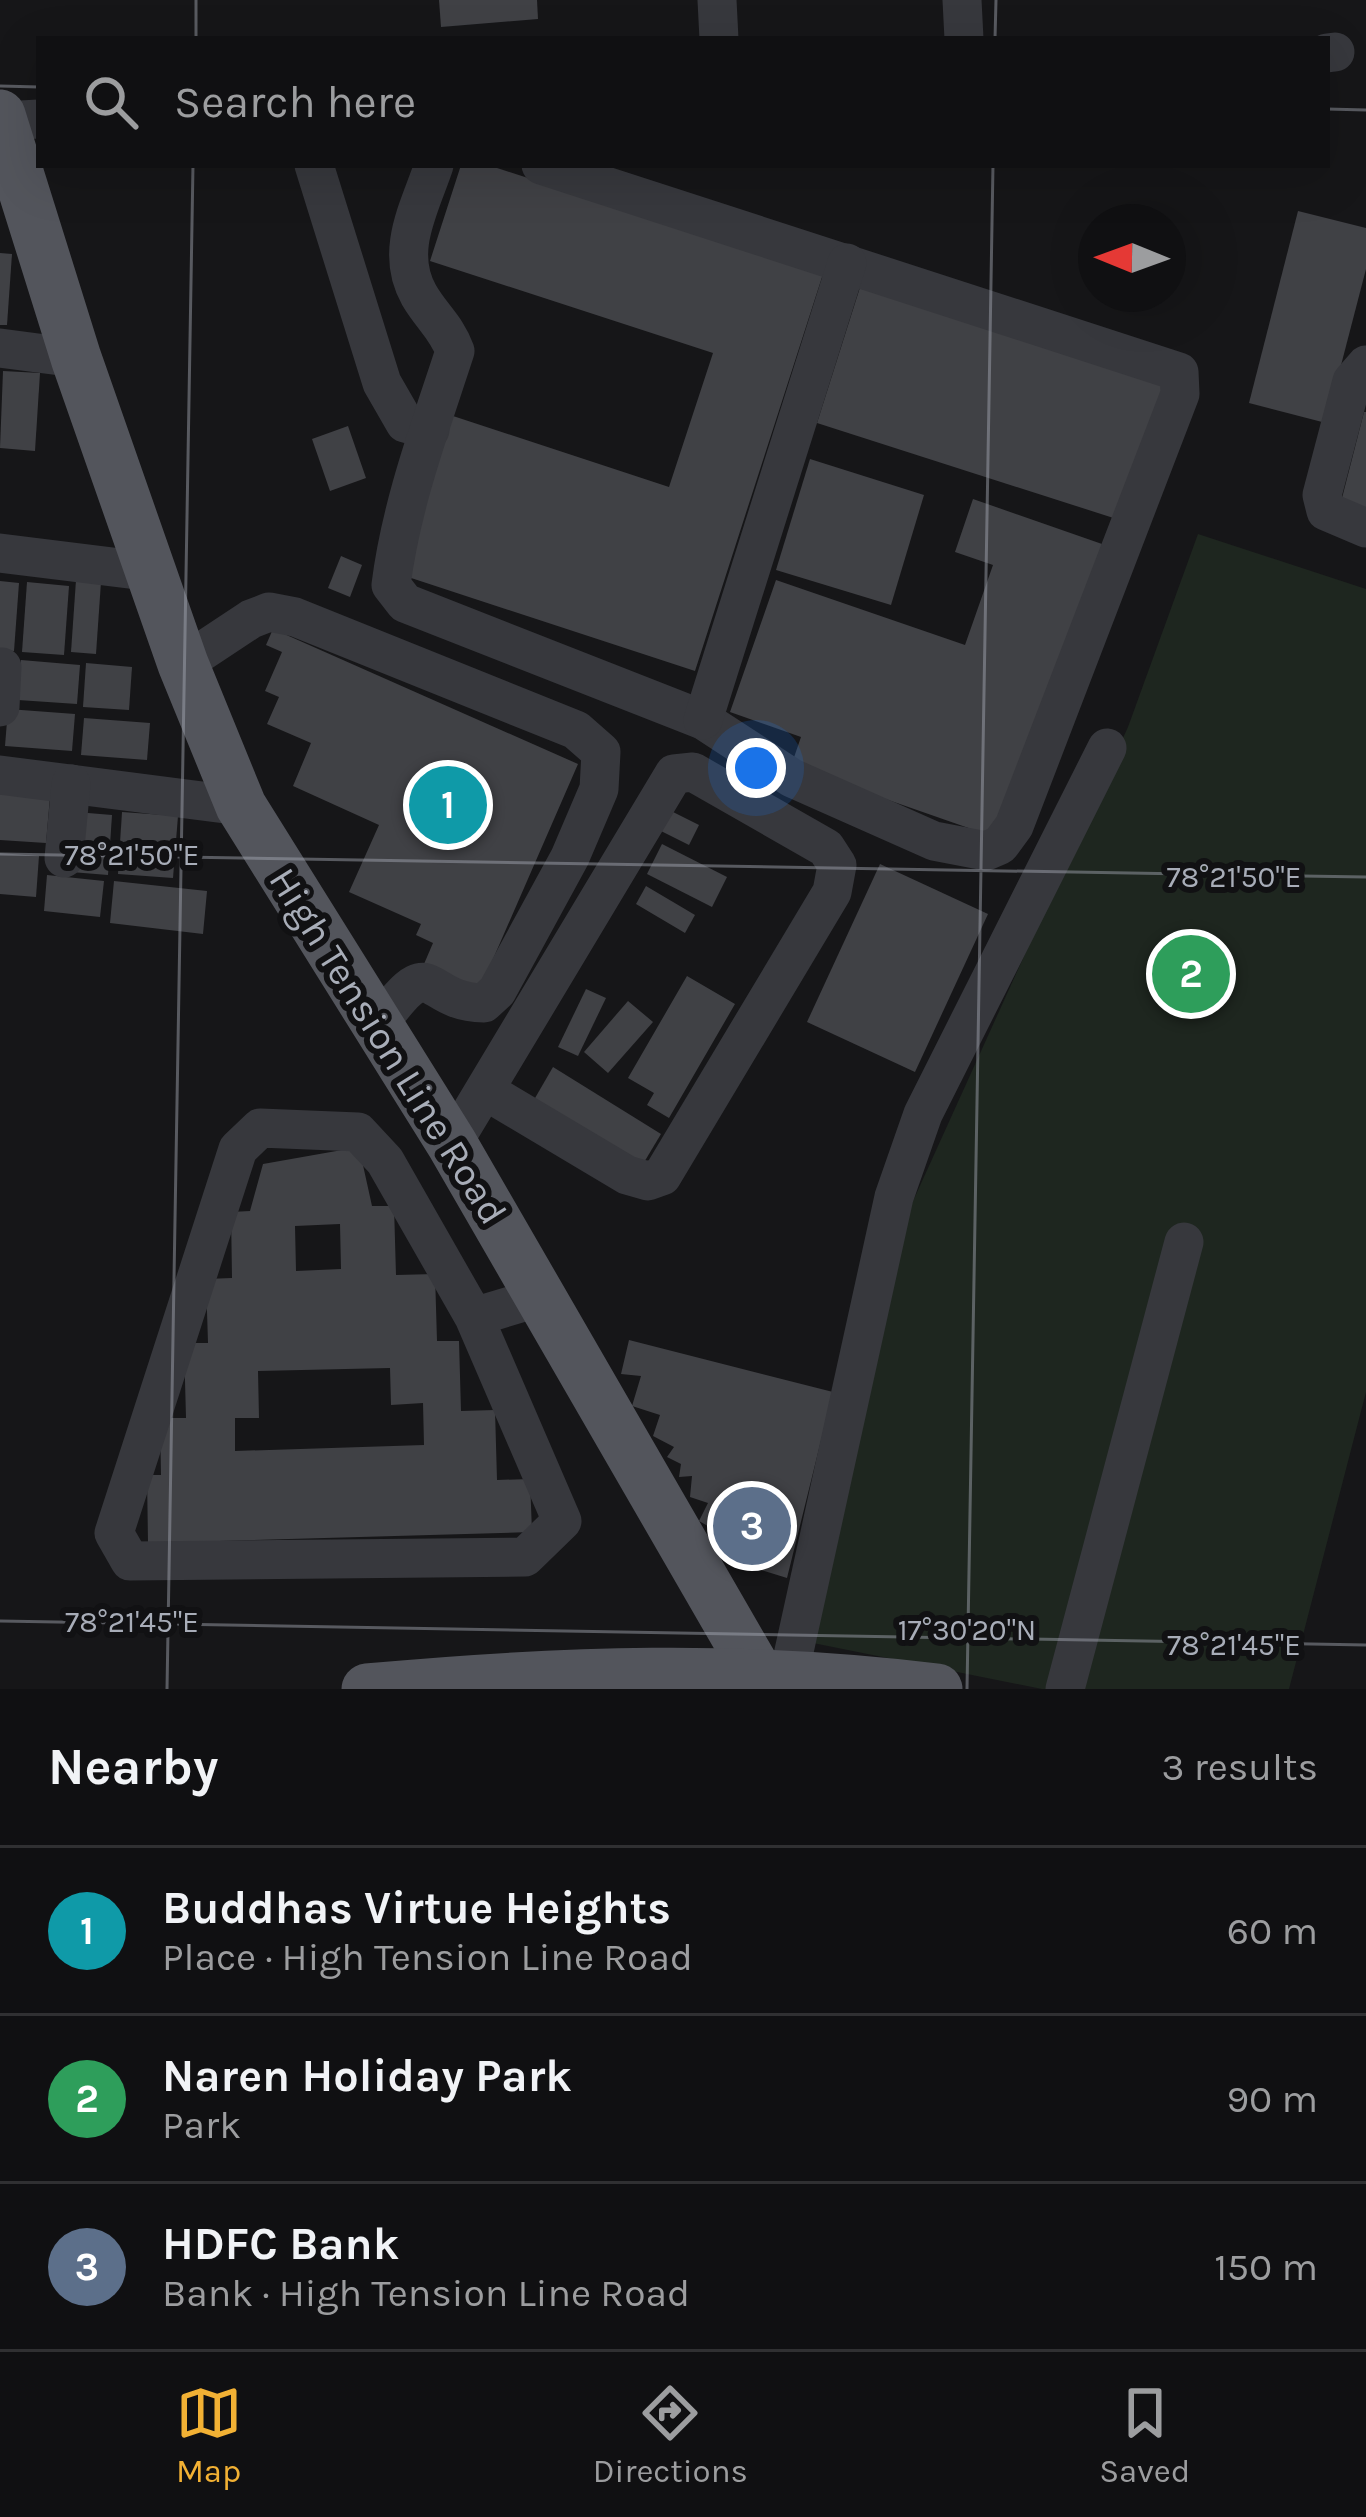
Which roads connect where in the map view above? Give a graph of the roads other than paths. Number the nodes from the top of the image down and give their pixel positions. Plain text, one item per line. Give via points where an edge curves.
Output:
1 (717, 0) edge
2 (962, 0) edge
3 (719, 36) edge
4 (964, 36) edge
5 (14, 119) edge
6 (315, 168) edge
7 (433, 168) edge
8 (550, 168) edge
9 (847, 263) junction
10 (0, 348) edge
11 (76, 358) junction
12 (1366, 364) edge
13 (430, 430) junction
14 (1366, 528) edge
15 (0, 554) edge
16 (153, 572) junction
17 (183, 664) junction
18 (2, 667) edge
19 (0, 707) edge
20 (704, 720) junction
21 (1107, 748) dead end
22 (0, 775) edge
23 (70, 784) junction
24 (241, 806) junction
25 (64, 858) dead end
26 (377, 1028) junction
27 (486, 1091) junction
28 (452, 1144) junction
29 (1184, 1242) dead end
30 (540, 1297) junction
31 (474, 1317) junction
32 (773, 1673) junction
33 (367, 1689) edge
34 (937, 1689) edge
35 (1065, 1689) edge

1 - 3 street
2 - 4 street
5 - 11 main road, High Tension Line Road
6 - 13 street via 382,383 405,423
7 - 13 street via 406,248 418,294 455,351
8 - 9 street
9 - 20 street
9 - 20 street via 1170,366 1179,372 1180,394 1000,845 974,851 934,841 792,778
10 - 11 street
11 - 16 main road, High Tension Line Road
12 - 14 street via 1352,381 1322,495 1326,511
13 - 20 street via 394,562 391,585 405,602
15 - 16 street
16 - 17 main road, High Tension Line Road
17 - 24 main road, High Tension Line Road
17 - 26 street via 251,619 295,616 576,730 601,752 599,789 570,857 496,991 484,1004 468,1003 417,982
18 - 19 street
21 - 32 street via 923,1114 894,1197
22 - 23 street
23 - 24 street
23 - 25 street
24 - 26 main road, High Tension Line Road
26 - 28 main road, High Tension Line Road
27 - 27 street via 674,773 693,772 826,848 837,865 832,892 662,1176 627,1175
27 - 28 street
28 - 30 main road, High Tension Line Road
29 - 35 street
30 - 31 street
30 - 32 main road, High Tension Line Road
31 - 31 street via 562,1521 525,1557 130,1562 114,1533 238,1149 260,1128 358,1132 385,1161
32 - 33 main road via 502,1676
32 - 34 main road

